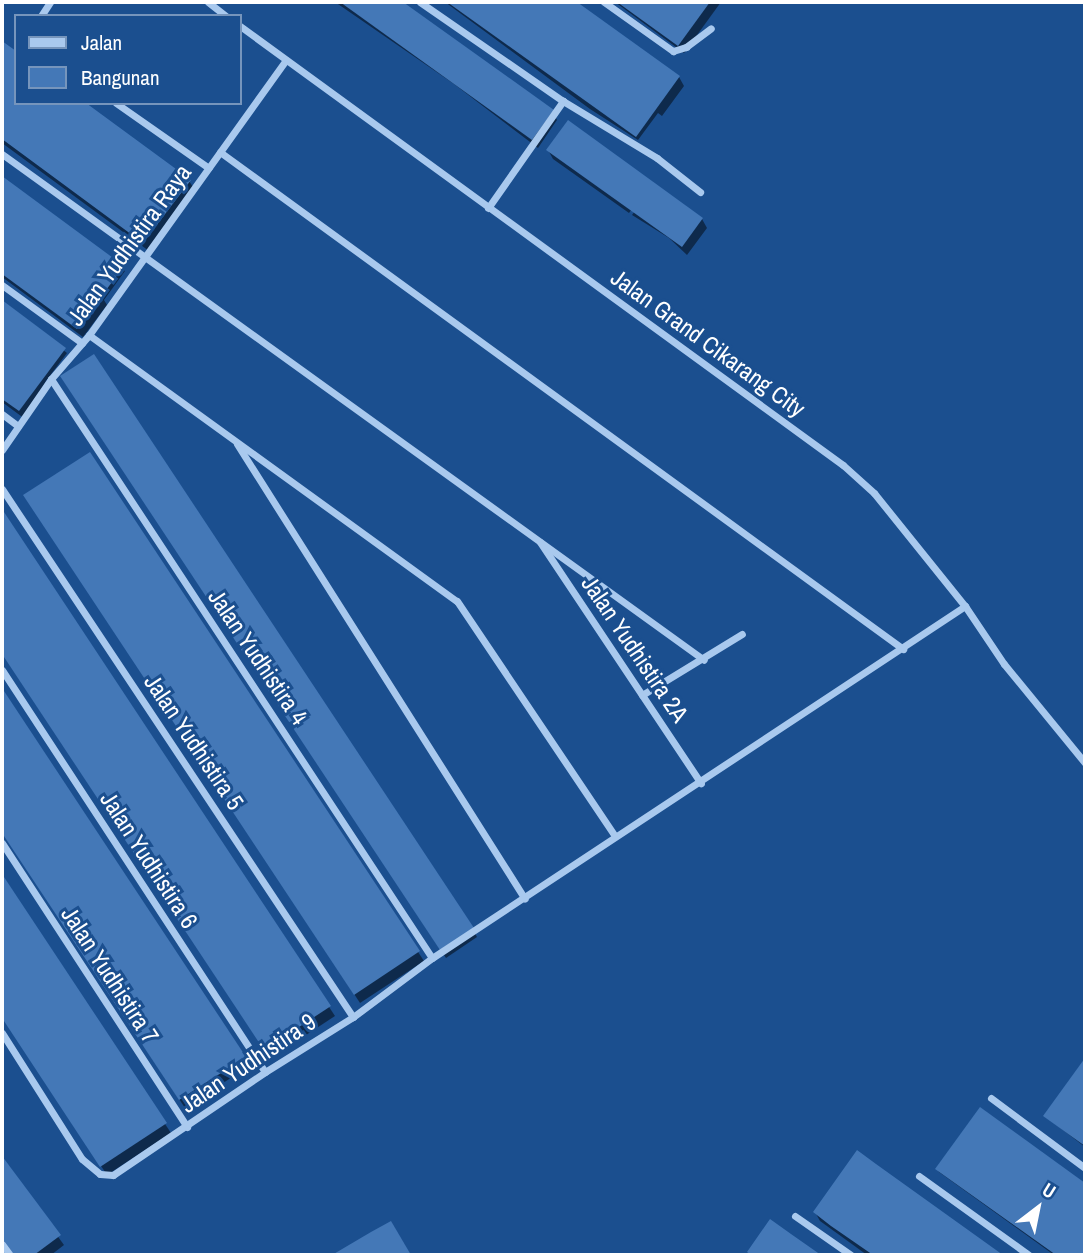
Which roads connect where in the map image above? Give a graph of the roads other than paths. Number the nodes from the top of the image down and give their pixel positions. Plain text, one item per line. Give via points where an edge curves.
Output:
1 (208, 2) edge
2 (420, 2) edge
3 (604, 2) edge
4 (223, 14) edge
5 (242, 28) edge
6 (711, 28) dead end
7 (286, 61) junction
8 (563, 101) junction
9 (119, 105) edge
10 (220, 152) junction
11 (2, 154) edge
12 (209, 168) junction
13 (700, 192) dead end
14 (488, 208) junction
15 (144, 255) junction
16 (2, 285) edge
17 (89, 335) junction
18 (82, 343) junction
19 (51, 379) junction
20 (2, 414) edge
21 (18, 426) junction
22 (234, 439) junction
23 (2, 450) edge
24 (2, 489) edge
25 (536, 537) junction
26 (965, 606) junction
27 (741, 634) dead end
28 (903, 649) junction
29 (704, 660) junction
30 (2, 670) edge
31 (642, 695) junction
32 (1085, 763) edge
33 (701, 783) junction
34 (615, 836) junction
35 (2, 843) edge
36 (525, 899) junction
37 (432, 958) junction
38 (353, 1017) junction
39 (2, 1033) edge
40 (265, 1072) junction
41 (991, 1098) dead end
42 (187, 1127) junction
43 (1085, 1168) edge
44 (919, 1176) dead end
45 (795, 1216) dead end
46 (2, 1244) edge
47 (10, 1255) edge
48 (851, 1255) edge
49 (1029, 1255) edge

1 - 4 street
2 - 8 street
3 - 6 street via 673,51
5 - 7 street, Jalan Grand Cikarang City
7 - 10 street, Jalan Yudhistira Raya
7 - 14 street, Jalan Grand Cikarang City
8 - 13 street via 657,158
8 - 14 street
9 - 12 street
10 - 12 street, Jalan Yudhistira Raya
10 - 28 street
11 - 15 street
12 - 15 street, Jalan Yudhistira Raya
14 - 26 street, Jalan Grand Cikarang City via 843,465 874,493
15 - 17 street, Jalan Yudhistira Raya
15 - 25 street
16 - 18 street
17 - 18 street, Jalan Yudhistira Raya
17 - 22 street
18 - 19 street, Jalan Yudhistira Raya
19 - 21 street, Jalan Yudhistira Raya
19 - 37 street, Jalan Yudhistira 4
20 - 21 street
21 - 23 street, Jalan Yudhistira Raya
22 - 34 street via 457,601
22 - 36 street
24 - 38 street, Jalan Yudhistira 5
25 - 29 street
25 - 31 street, Jalan Yudhistira 2A
26 - 28 street, Jalan Yudhistira 9
26 - 32 street, Jalan Grand Cikarang City via 1004,664
27 - 29 street
28 - 33 street, Jalan Yudhistira 9
29 - 31 street
30 - 40 street, Jalan Yudhistira 6
31 - 33 street, Jalan Yudhistira 2A
33 - 34 street, Jalan Yudhistira 9
34 - 36 street, Jalan Yudhistira 9
35 - 42 street, Jalan Yudhistira 7
36 - 37 street, Jalan Yudhistira 9
37 - 38 street, Jalan Yudhistira 9
38 - 40 street, Jalan Yudhistira 9
39 - 42 street, Jalan Yudhistira 9 via 82,1159 100,1174 113,1175
40 - 42 street, Jalan Yudhistira 9
41 - 43 street
44 - 49 street
45 - 48 street
46 - 47 street

